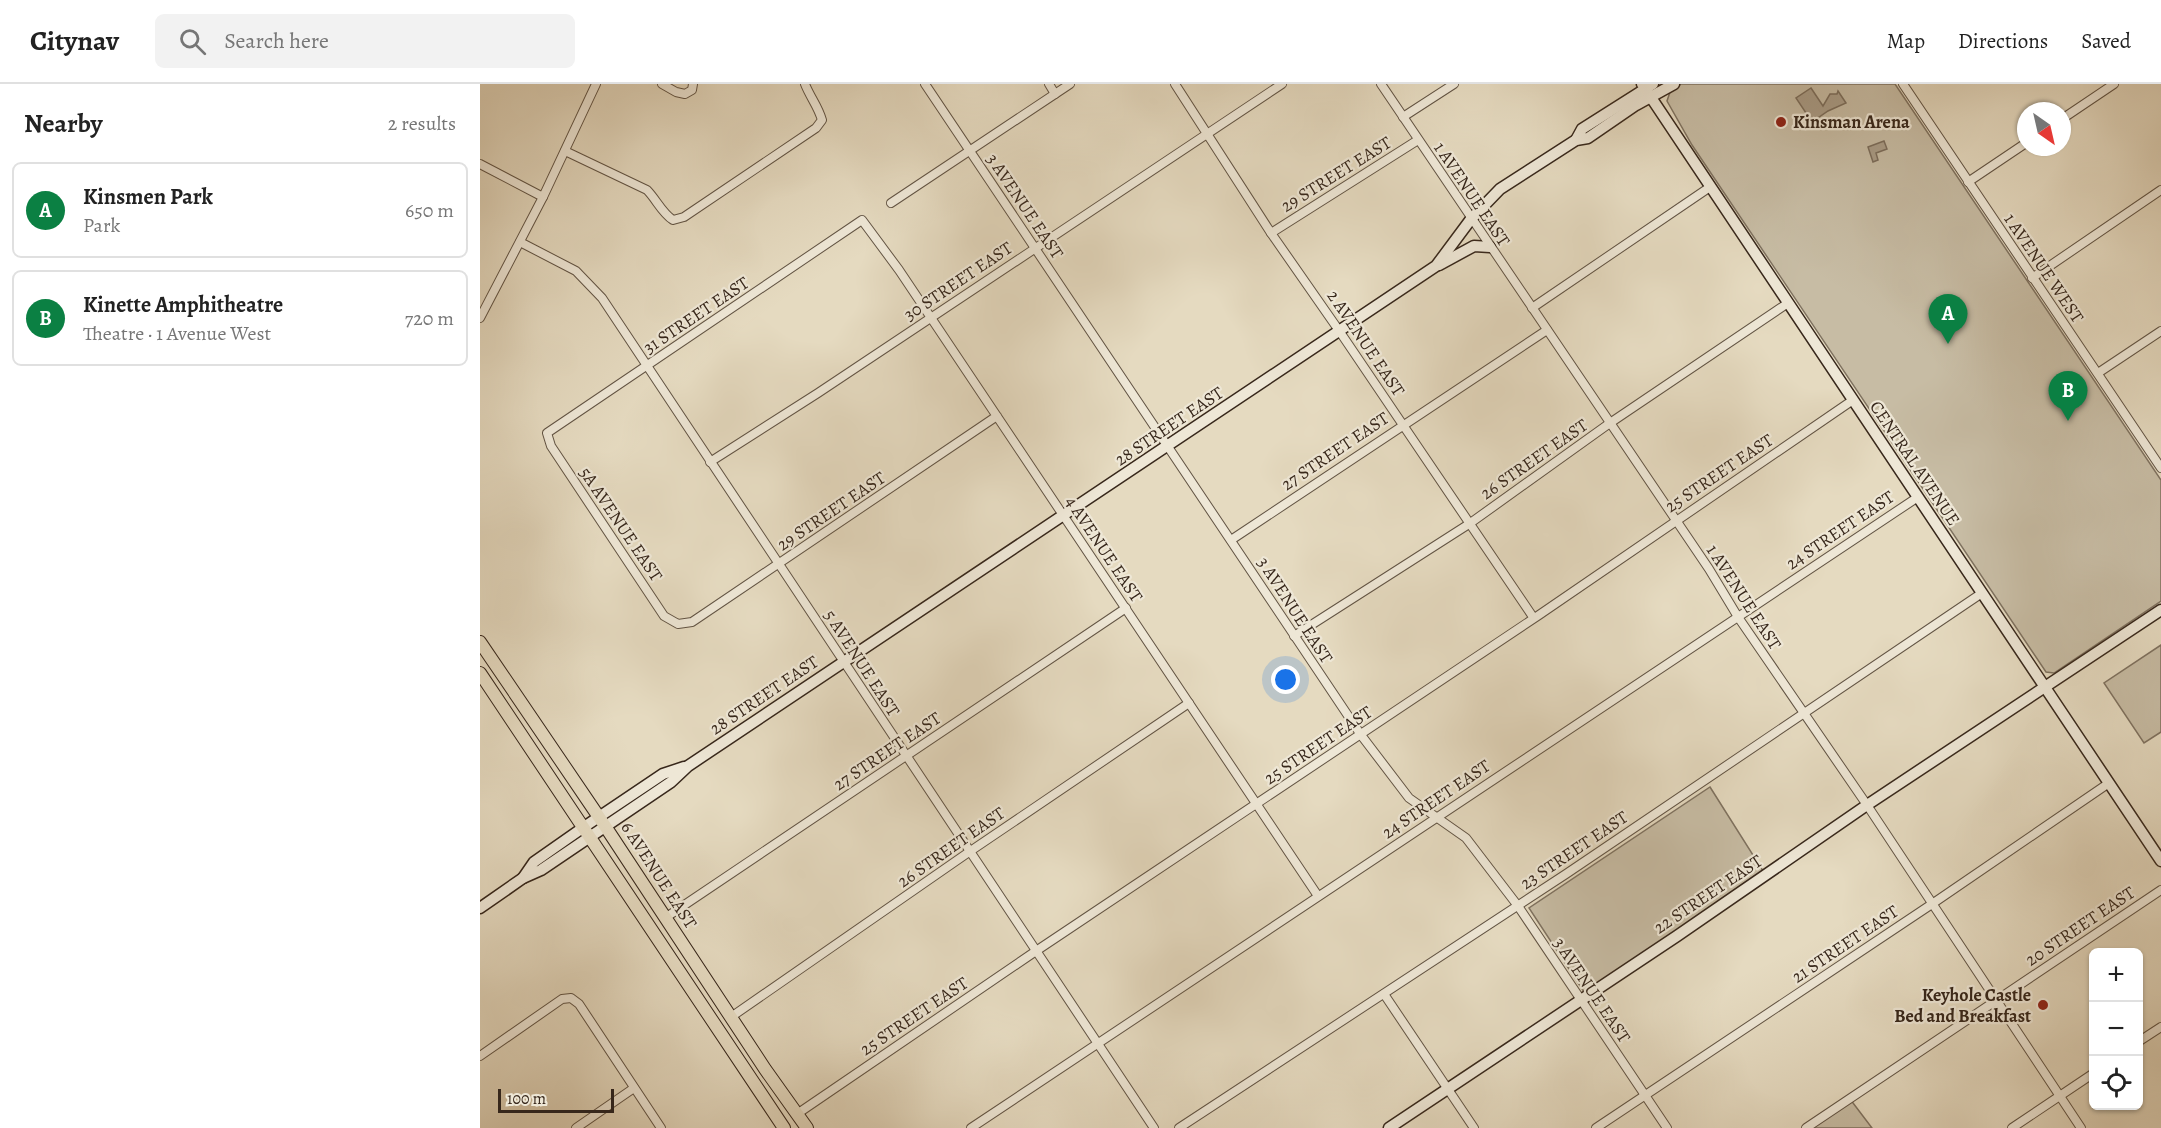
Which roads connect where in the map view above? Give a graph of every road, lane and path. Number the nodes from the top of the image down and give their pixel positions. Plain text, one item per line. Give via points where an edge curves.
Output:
1 (596, 84) edge
2 (662, 84) edge
3 (693, 84) edge
4 (805, 84) edge
5 (925, 84) edge
6 (1048, 84) edge
7 (1070, 84) edge
8 (1175, 84) edge
9 (1282, 84) edge
10 (1381, 84) edge
11 (1454, 84) edge
12 (1674, 84) edge
13 (2114, 84) edge
14 (1904, 85) edge
15 (1647, 88) edge
16 (1055, 94) junction
17 (2071, 113) edge
18 (1404, 117) junction
19 (1206, 133) junction
20 (1418, 140) junction
21 (2017, 149) edge
22 (969, 150) junction
23 (565, 151) junction
24 (480, 164) edge
25 (1968, 183) junction
26 (1710, 187) junction
27 (2161, 190) edge
28 (543, 197) junction
29 (891, 203) dead end
30 (1471, 219) junction
31 (862, 220) joint
32 (1271, 233) junction
33 (520, 242) junction
34 (1035, 247) junction
35 (1490, 247) junction
36 (1436, 266) junction
37 (2032, 278) junction
38 (1788, 303) junction
39 (1532, 308) junction
40 (930, 317) junction
41 (480, 318) edge
42 (1547, 330) junction
43 (2161, 331) edge
44 (1340, 332) junction
45 (647, 367) junction
46 (2098, 373) junction
47 (1853, 400) junction
48 (997, 416) junction
49 (1610, 423) junction
50 (1403, 424) junction
51 (547, 433) joint
52 (1169, 446) junction
53 (710, 462) junction
54 (2161, 468) edge
55 (1918, 497) junction
56 (1064, 515) junction
57 (1676, 520) junction
58 (1469, 524) junction
59 (1231, 540) junction
60 (779, 565) junction
61 (1982, 593) junction
62 (1126, 608) junction
63 (2161, 610) edge
64 (1533, 617) junction
65 (1738, 617) junction
66 (678, 624) joint
67 (1294, 636) junction
68 (480, 642) edge
69 (843, 662) junction
70 (480, 673) edge
71 (2046, 687) junction
72 (1189, 703) junction
73 (1803, 714) junction
74 (1361, 735) junction
75 (906, 757) junction
76 (2109, 783) junction
77 (1256, 805) junction
78 (1867, 805) junction
79 (1436, 817) junction
80 (602, 822) junction
81 (587, 831) junction
82 (969, 852) junction
83 (2161, 861) edge
84 (2161, 890) edge
85 (1318, 896) junction
86 (1932, 904) junction
87 (1518, 906) junction
88 (480, 908) edge
89 (665, 918) junction
90 (1035, 951) junction
91 (1384, 994) junction
92 (1581, 1001) junction
93 (1996, 1001) junction
94 (731, 1017) junction
95 (2161, 1027) edge
96 (2143, 1039) edge
97 (1096, 1043) junction
98 (480, 1056) edge
99 (2089, 1076) edge
100 (634, 1088) junction
101 (1448, 1089) junction
102 (1645, 1095) junction
103 (2060, 1096) junction
104 (797, 1114) junction
105 (576, 1128) edge
106 (661, 1128) edge
107 (784, 1128) edge
108 (807, 1128) edge
109 (971, 1128) edge
110 (1154, 1128) edge
111 (1179, 1128) edge
112 (1389, 1128) edge
113 (1474, 1128) edge
114 (1596, 1128) edge
115 (1667, 1128) edge
116 (1806, 1128) edge
117 (2012, 1128) edge
118 (2081, 1128) edge

1 - 23 street
2 - 3 street via 685,94
4 - 23 street via 822,120 816,128 684,217 673,220 647,190
5 - 22 street, 3 AVENUE EAST
6 - 16 street
7 - 16 street
8 - 19 street, 2 AVENUE EAST
9 - 19 street, 30 STREET EAST
10 - 18 street, 1 AVENUE EAST
11 - 18 street, 29 STREET EAST
12 - 15 street, 28 STREET EAST
13 - 17 street
14 - 25 street, 1 AVENUE WEST
15 - 26 street, CENTRAL AVENUE
15 - 30 street, 28 STREET EAST via 1588,138 1576,140 1500,189
16 - 22 street
18 - 20 street, 1 AVENUE EAST
19 - 32 street, 2 AVENUE EAST
19 - 34 street, 30 STREET EAST
20 - 30 street, 1 AVENUE EAST
20 - 32 street, 29 STREET EAST
21 - 25 street
22 - 29 street
22 - 34 street, 3 AVENUE EAST
23 - 28 street
24 - 28 street
25 - 37 street, 1 AVENUE WEST
26 - 38 street, CENTRAL AVENUE
26 - 39 street
27 - 37 street
28 - 33 street
30 - 35 street, 1 AVENUE EAST
30 - 36 street, 28 STREET EAST
31 - 40 street, 4 AVENUE EAST
31 - 45 street, 31 STREET EAST
32 - 44 street, 2 AVENUE EAST
33 - 41 street
33 - 45 street, 5 AVENUE EAST via 576,271 602,298
34 - 40 street, 30 STREET EAST
34 - 52 street, 3 AVENUE EAST
35 - 36 street via 1474,246
35 - 39 street, 1 AVENUE EAST
36 - 44 street, 28 STREET EAST
37 - 46 street, 1 AVENUE WEST
38 - 47 street, CENTRAL AVENUE
38 - 49 street, 26 STREET EAST
39 - 42 street, 1 AVENUE EAST
40 - 48 street, 4 AVENUE EAST
40 - 53 street, 30 STREET EAST
42 - 49 street, 1 AVENUE EAST
42 - 50 street, 27 STREET EAST
43 - 46 street
44 - 50 street, 2 AVENUE EAST
44 - 52 street, 28 STREET EAST
45 - 51 street, 31 STREET EAST
45 - 53 street, 5 AVENUE EAST
46 - 54 street, 1 AVENUE WEST
47 - 55 street, CENTRAL AVENUE
47 - 57 street, 25 STREET EAST
48 - 56 street, 4 AVENUE EAST
48 - 60 street, 29 STREET EAST
49 - 57 street, 1 AVENUE EAST
49 - 58 street, 26 STREET EAST
50 - 58 street, 2 AVENUE EAST
50 - 59 street, 27 STREET EAST
51 - 66 street, 5A AVENUE EAST via 551,446 664,616
52 - 56 street, 28 STREET EAST
52 - 59 street, 3 AVENUE EAST
53 - 60 street, 5 AVENUE EAST
55 - 61 street, CENTRAL AVENUE
55 - 65 street, 24 STREET EAST
56 - 62 street, 4 AVENUE EAST
56 - 69 street, 28 STREET EAST
57 - 64 street, 25 STREET EAST
57 - 65 street, 1 AVENUE EAST
58 - 64 street, 2 AVENUE EAST
58 - 67 street, 26 STREET EAST
59 - 67 street, 3 AVENUE EAST
60 - 66 street, 29 STREET EAST via 692,622
60 - 69 street, 5 AVENUE EAST
61 - 71 street, CENTRAL AVENUE
61 - 73 street, 23 STREET EAST
62 - 72 street, 4 AVENUE EAST
62 - 75 street, 27 STREET EAST
63 - 71 street, 22 STREET EAST
64 - 74 street, 25 STREET EAST
65 - 73 street, 1 AVENUE EAST
65 - 79 street, 24 STREET EAST
67 - 74 street, 3 AVENUE EAST
68 - 80 main road, 6 AVENUE EAST
69 - 75 street, 5 AVENUE EAST
69 - 80 street, 28 STREET EAST via 688,766 671,782
70 - 81 main road, 6 AVENUE EAST
71 - 76 street, CENTRAL AVENUE
71 - 78 street, 22 STREET EAST
72 - 77 street, 4 AVENUE EAST
72 - 82 street, 26 STREET EAST
73 - 78 street, 1 AVENUE EAST
73 - 87 street, 23 STREET EAST
74 - 77 street, 25 STREET EAST
74 - 79 street, 3 AVENUE EAST via 1409,798
75 - 82 street, 5 AVENUE EAST
75 - 89 street, 27 STREET EAST
76 - 83 street, CENTRAL AVENUE
76 - 86 street, 21 STREET EAST
77 - 85 street, 4 AVENUE EAST
77 - 90 street, 25 STREET EAST
78 - 86 street, 1 AVENUE EAST
78 - 92 street, 22 STREET EAST
79 - 85 street, 24 STREET EAST
79 - 87 street, 3 AVENUE EAST via 1466,838
80 - 81 street, 28 STREET EAST
80 - 89 main road, 6 AVENUE EAST
81 - 88 street, 28 STREET EAST via 534,862 523,878
81 - 107 main road, 6 AVENUE EAST
82 - 90 street, 5 AVENUE EAST
82 - 94 street, 26 STREET EAST
84 - 93 street, 20 STREET EAST
85 - 97 street, 24 STREET EAST
86 - 93 street, 1 AVENUE EAST
86 - 102 street, 21 STREET EAST
87 - 91 street, 23 STREET EAST
87 - 92 street, 3 AVENUE EAST
89 - 94 main road, 6 AVENUE EAST
90 - 97 street, 5 AVENUE EAST
90 - 104 street, 25 STREET EAST
91 - 101 street
91 - 111 street, 23 STREET EAST
92 - 101 street, 22 STREET EAST
92 - 102 street, 3 AVENUE EAST
93 - 103 street, 1 AVENUE EAST
93 - 116 street, 20 STREET EAST
94 - 104 main road, 6 AVENUE EAST
95 - 96 street
97 - 109 street, 24 STREET EAST
97 - 110 street, 5 AVENUE EAST
98 - 100 street via 562,999 571,998 579,1004
99 - 103 street
100 - 105 street
100 - 106 street
101 - 112 street, 22 STREET EAST
101 - 113 street
102 - 114 street, 21 STREET EAST
102 - 115 street, 3 AVENUE EAST
103 - 117 street
103 - 118 street, 1 AVENUE EAST
104 - 108 main road, 6 AVENUE EAST

